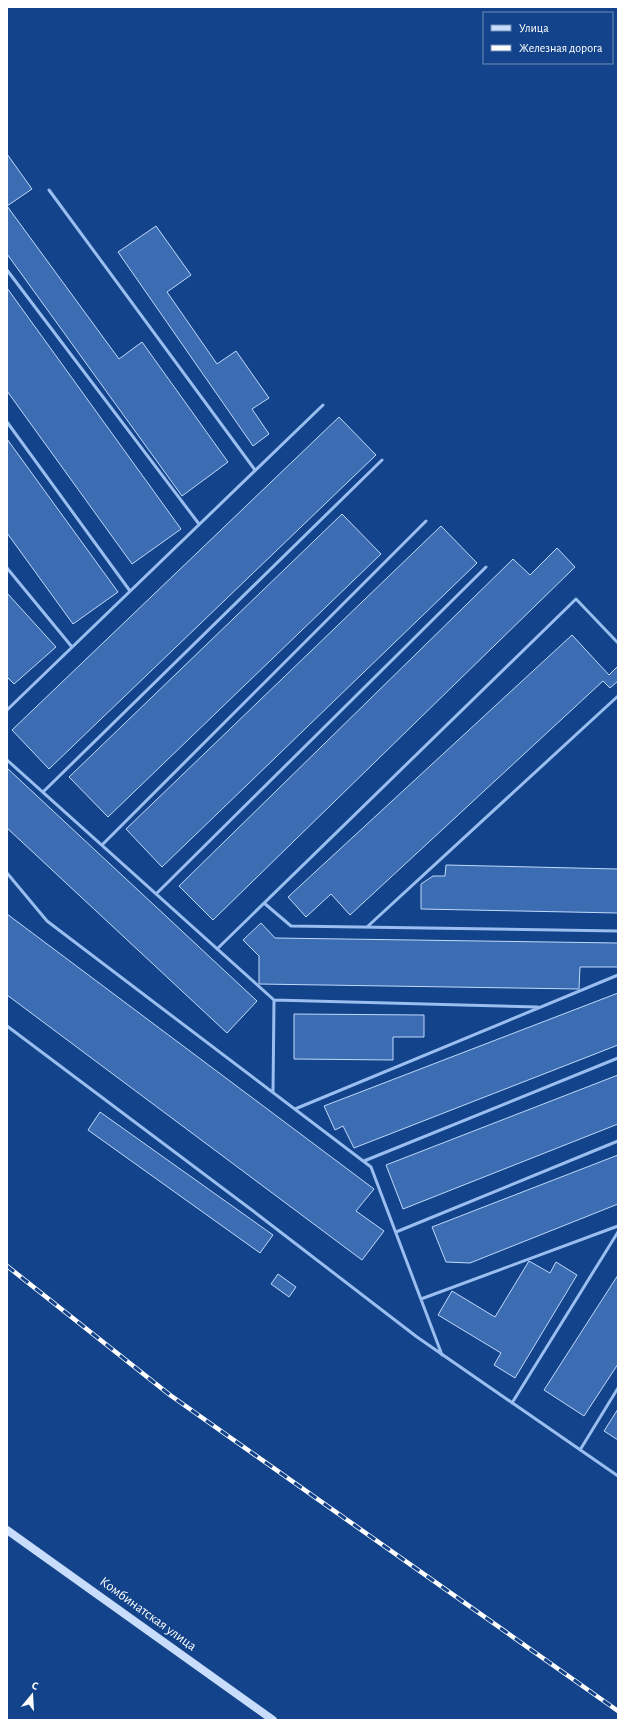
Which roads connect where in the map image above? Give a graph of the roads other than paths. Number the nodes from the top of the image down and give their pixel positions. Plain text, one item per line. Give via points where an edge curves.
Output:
1 (49, 190) dead end
2 (7, 270) edge
3 (323, 405) dead end
4 (7, 422) edge
5 (382, 460) dead end
6 (255, 470) junction
7 (426, 521) dead end
8 (199, 524) junction
9 (486, 567) dead end
10 (7, 568) edge
11 (130, 591) junction
12 (618, 643) edge
13 (72, 647) junction
14 (618, 696) edge
15 (7, 710) edge
16 (7, 760) edge
17 (43, 792) junction
18 (102, 845) junction
19 (7, 873) edge
20 (156, 894) junction
21 (264, 903) junction
22 (367, 927) junction
23 (618, 931) edge
24 (217, 948) junction
25 (618, 975) edge
26 (274, 1000) junction
27 (540, 1008) junction
28 (7, 1026) edge
29 (618, 1058) edge
30 (273, 1092) junction
31 (295, 1109) junction
32 (618, 1141) edge
33 (364, 1161) junction
34 (618, 1226) edge
35 (396, 1232) junction
36 (618, 1232) edge
37 (421, 1299) junction
38 (442, 1355) junction
39 (618, 1388) edge
40 (512, 1404) junction
41 (580, 1450) junction
42 (618, 1476) edge
43 (7, 1530) edge
44 (274, 1720) edge

1 - 6 lane
2 - 8 lane
3 - 6 lane
4 - 11 lane
5 - 17 lane
6 - 8 lane
7 - 18 lane
8 - 11 lane
9 - 20 lane
10 - 13 lane
11 - 13 lane
12 - 21 lane via 576,599
13 - 15 lane
14 - 22 lane
16 - 17 lane
17 - 18 lane
18 - 20 lane
19 - 30 lane via 47,921
20 - 24 lane
21 - 22 lane via 291,926
21 - 24 lane
22 - 23 lane
24 - 26 lane
25 - 27 lane
26 - 27 lane
26 - 30 lane
27 - 31 lane
28 - 38 lane
29 - 33 lane
30 - 31 lane
31 - 33 lane
32 - 35 lane
33 - 35 lane via 371,1167
34 - 37 lane
35 - 37 lane
36 - 40 lane
37 - 38 lane
38 - 40 lane
39 - 41 lane
40 - 41 lane
41 - 42 lane
43 - 44 main road, Комбинатская улица

